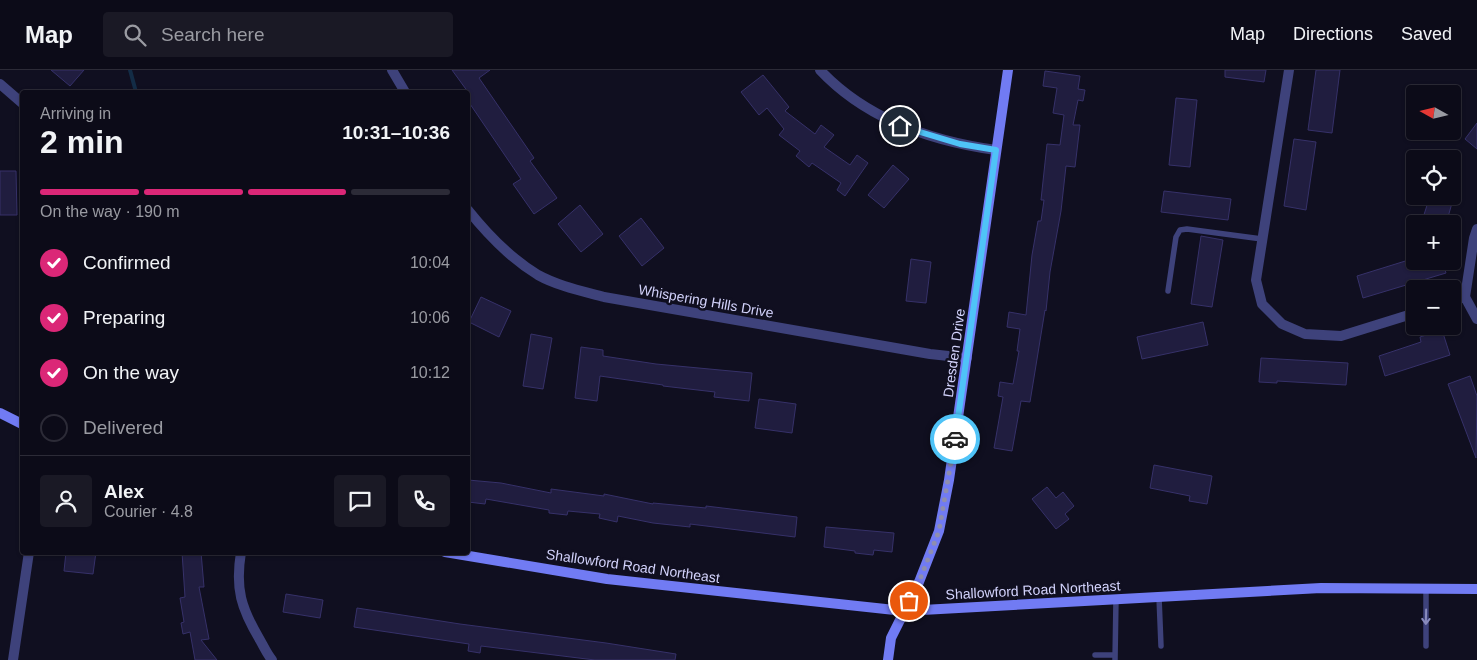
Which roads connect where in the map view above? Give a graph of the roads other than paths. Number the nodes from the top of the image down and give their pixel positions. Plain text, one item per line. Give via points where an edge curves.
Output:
1 (392, 70) edge
2 (820, 70) edge
3 (1008, 70) edge
4 (1289, 70) edge
5 (0, 84) edge
6 (404, 90) edge
7 (20, 101) edge
8 (996, 150) junction
9 (470, 213) edge
10 (1477, 229) edge
11 (1262, 239) junction
12 (1168, 291) dead end
13 (1465, 297) junction
14 (1461, 298) edge
15 (1406, 316) edge
16 (1477, 319) edge
17 (967, 358) junction
18 (0, 413) edge
19 (20, 423) edge
20 (29, 555) edge
21 (241, 555) edge
22 (464, 555) edge
23 (1426, 589) junction
24 (1477, 589) edge
25 (1159, 597) junction
26 (1116, 599) junction
27 (904, 611) junction
28 (1161, 646) dead end
29 (1426, 646) dead end
30 (1095, 656) dead end
31 (1115, 657) edge
32 (13, 660) edge
33 (272, 660) edge
34 (888, 660) edge

1 - 6 street
2 - 8 street via 855,101 900,126 960,144
3 - 8 street, Dresden Drive
4 - 11 street
5 - 7 street
8 - 17 street, Dresden Drive
9 - 17 street, Whispering Hills Drive via 509,254 539,275 570,288 613,299
10 - 13 street
11 - 12 lane via 1180,230
11 - 15 street via 1256,280 1262,304 1282,324 1305,334 1341,336
13 - 14 street
13 - 16 street
17 - 27 street, Dresden Drive via 939,531
18 - 19 street
20 - 32 street
21 - 33 street via 240,598 251,626
22 - 27 street, Shallowford Road Northeast via 607,578
23 - 24 street, Shallowford Road Northeast
23 - 25 street, Shallowford Road Northeast via 1321,588
23 -> 29 lane
25 - 26 street, Shallowford Road Northeast
25 - 28 lane
26 - 27 street, Shallowford Road Northeast
26 - 31 lane
27 - 34 street, Dresden Drive via 891,638
30 - 31 lane

